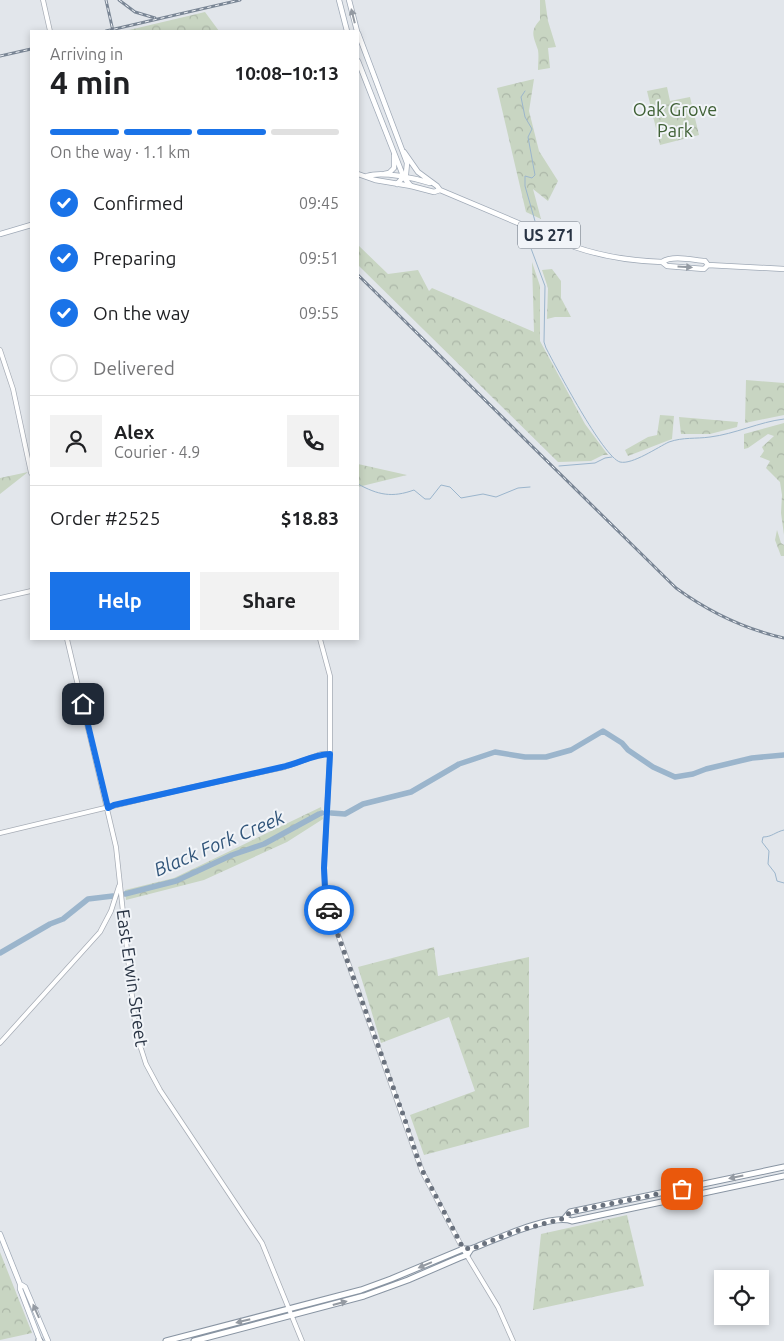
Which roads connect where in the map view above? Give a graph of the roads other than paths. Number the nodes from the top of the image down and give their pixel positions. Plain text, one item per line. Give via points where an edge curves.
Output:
1 (43, 0) edge
2 (339, 0) edge
3 (349, 0) edge
4 (50, 30) edge
5 (347, 30) edge
6 (356, 30) edge
7 (359, 37) edge
8 (359, 64) edge
9 (393, 149) junction
10 (404, 152) junction
11 (359, 174) edge
12 (380, 175) junction
13 (367, 176) junction
14 (404, 178) junction
15 (397, 184) junction
16 (434, 184) junction
17 (411, 186) junction
18 (440, 190) junction
19 (30, 225) edge
20 (0, 234) edge
21 (662, 262) junction
22 (708, 265) junction
23 (784, 269) edge
24 (0, 350) edge
25 (30, 468) edge
26 (30, 590) edge
27 (0, 598) edge
28 (67, 640) edge
29 (320, 640) edge
30 (330, 754) junction
31 (108, 808) junction
32 (0, 833) edge
33 (120, 879) junction
34 (111, 911) junction
35 (123, 912) junction
36 (0, 1043) edge
37 (784, 1167) edge
38 (774, 1170) junction
39 (784, 1176) edge
40 (776, 1178) junction
41 (664, 1192) junction
42 (666, 1201) junction
43 (565, 1218) junction
44 (0, 1234) edge
45 (463, 1248) junction
46 (471, 1249) junction
47 (467, 1255) junction
48 (20, 1284) junction
49 (290, 1309) junction
50 (293, 1316) junction
51 (40, 1341) edge
52 (48, 1341) edge
53 (166, 1341) edge
54 (194, 1341) edge
55 (302, 1341) edge
56 (513, 1341) edge

1 - 4 street
2 - 5 main road
6 -> 3 main road
7 - 10 main road
8 - 9 main road
9 - 12 main road via 394,168
9 - 14 main road
10 - 14 main road via 408,168
10 - 16 main road via 418,172
11 - 13 main road, US 271
12 - 13 main road, US 271
12 - 14 main road, US 271
13 - 15 main road, US 271
14 - 15 main road
14 - 16 main road, US 271
14 - 17 main road
15 - 17 main road, US 271
16 - 18 main road, US 271
17 - 18 main road, US 271 via 434,192
18 - 21 main road, US 271 via 584,250 621,259
19 - 20 main road
21 -> 22 main road, US 271 via 667,266 704,269
21 - 22 main road, US 271 via 667,258 705,261
22 - 23 main road, US 271
24 - 25 street via 13,389
26 - 27 street
28 - 31 street, East Erwin Street
29 - 30 street via 330,676
30 - 31 street
30 - 45 street via 324,868 329,909 420,1166
31 - 32 street
31 - 33 street, East Erwin Street
33 - 34 street
33 - 35 street, East Erwin Street
34 - 35 street
34 - 36 street via 88,947
35 - 49 street, East Erwin Street via 134,1022 146,1064 164,1097 257,1235
37 - 38 highway
38 - 40 highway
38 -> 41 highway
39 - 40 highway
40 - 42 highway
41 - 42 highway
41 - 43 highway via 570,1212
42 - 43 highway via 572,1221
43 - 46 highway via 513,1232
44 - 48 main road
45 - 46 highway
45 - 47 street
45 -> 49 highway via 371,1286
46 - 47 highway
50 -> 47 highway via 372,1294
47 - 56 street via 498,1307
48 - 51 main road
52 -> 48 main road via 25,1287
49 - 50 street, East Erwin Street
49 -> 53 highway
50 - 54 highway
50 - 55 street, East Erwin Street

